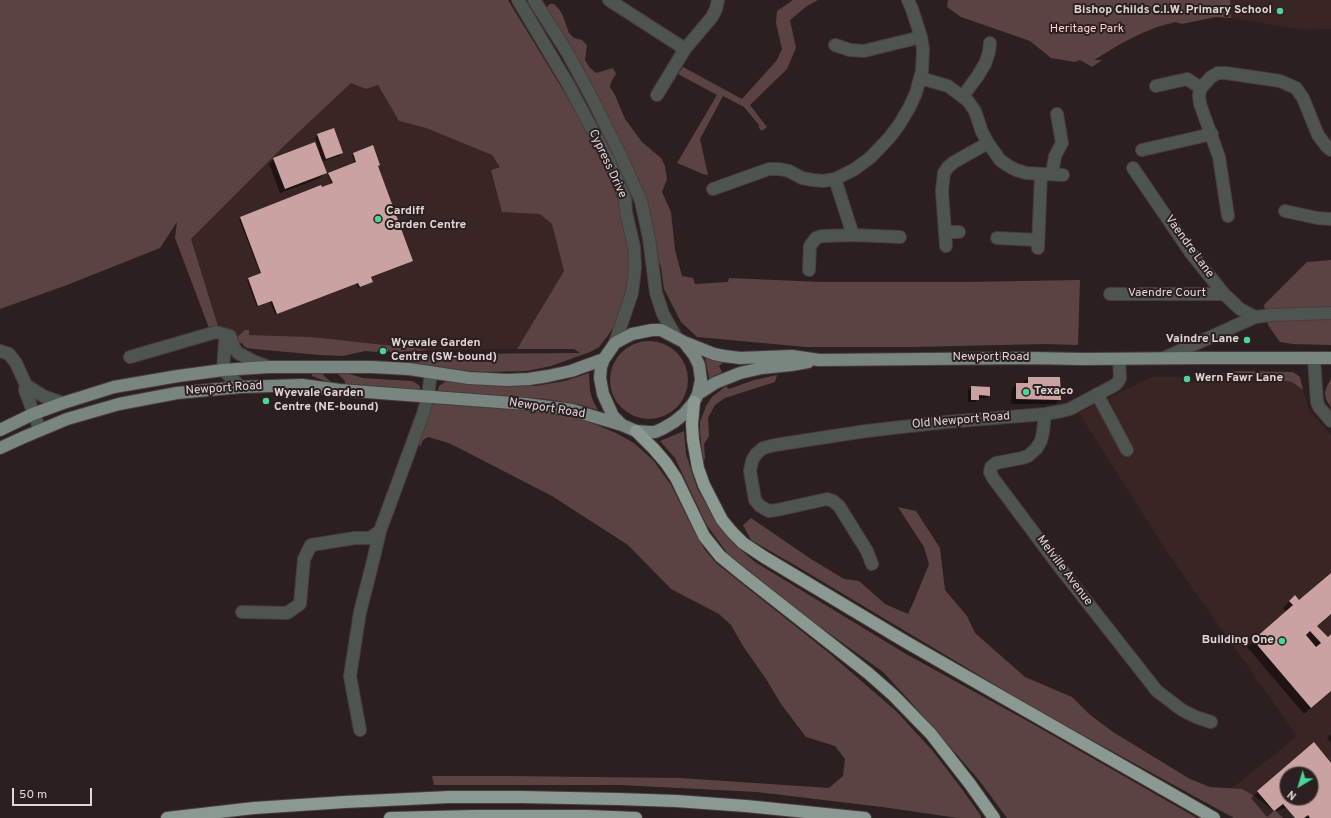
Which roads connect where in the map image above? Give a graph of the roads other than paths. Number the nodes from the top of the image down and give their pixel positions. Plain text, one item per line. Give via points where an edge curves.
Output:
1 (518, 0) edge
2 (534, 0) edge
3 (610, 0) edge
4 (718, 0) edge
5 (908, 0) edge
6 (921, 37) junction
7 (990, 42) dead end
8 (835, 45) dead end
9 (685, 49) junction
10 (920, 78) junction
11 (1156, 86) dead end
12 (1200, 88) junction
13 (657, 95) dead end
14 (963, 96) junction
15 (1057, 114) dead end
16 (1212, 134) junction
17 (988, 143) junction
18 (1142, 150) dead end
19 (1331, 150) edge
20 (1133, 168) dead end
21 (1052, 174) junction
22 (834, 179) junction
23 (713, 189) dead end
24 (1284, 211) dead end
25 (1228, 216) dead end
26 (1331, 219) edge
27 (945, 232) junction
28 (959, 232) dead end
29 (853, 235) junction
30 (900, 237) dead end
31 (997, 238) dead end
32 (946, 246) dead end
33 (809, 270) dead end
34 (1110, 294) dead end
35 (1224, 294) junction
36 (1331, 313) edge
37 (1255, 317) junction
38 (230, 336) junction
39 (680, 340) junction
40 (615, 343) junction
41 (0, 351) edge
42 (130, 356) dead end
43 (1164, 358) junction
44 (1314, 358) junction
45 (1331, 358) edge
46 (604, 359) junction
47 (1119, 359) junction
48 (819, 360) junction
49 (269, 367) junction
50 (223, 370) junction
51 (431, 372) junction
52 (26, 385) junction
53 (241, 387) junction
54 (1097, 394) junction
55 (428, 396) junction
56 (696, 398) junction
57 (63, 403) junction
58 (33, 414) junction
59 (1045, 414) junction
60 (1331, 421) edge
61 (622, 425) junction
62 (0, 430) edge
63 (40, 430) junction
64 (636, 431) junction
65 (0, 448) edge
66 (1127, 450) dead end
67 (380, 531) junction
68 (872, 564) dead end
69 (242, 612) dead end
70 (1211, 722) dead end
71 (360, 730) dead end
72 (167, 818) edge
73 (390, 818) edge
74 (636, 818) edge
75 (864, 818) edge
76 (994, 818) edge
77 (1214, 818) edge

1 - 40 street, Cypress Drive via 568,84 610,163 625,200 635,268 632,293
2 - 39 street, Cypress Drive via 593,100 641,201 656,293 662,314
3 - 9 street
4 - 9 street via 712,17
5 - 6 street
6 - 8 street via 864,51
6 - 10 street via 923,50
7 - 14 street via 985,64
9 - 13 street
10 - 14 street via 948,86
10 - 22 street via 909,108 889,138 855,169
11 - 12 street via 1187,80
12 - 16 street via 1200,104
12 - 19 street via 1218,73 1288,84 1300,93 1318,135
14 - 17 street via 975,111
15 - 21 street via 1062,143 1055,156
16 - 18 street
16 - 25 street via 1219,157
17 - 21 street via 1000,160 1016,170
17 - 27 street via 954,162 936,186
20 - 35 street, Vaendre Lane via 1191,253
21 - 31 street via 1038,244
22 - 23 street via 813,180 789,171 769,169
22 - 29 street
24 - 26 street
27 - 28 street
27 - 32 street
29 - 30 street
29 - 33 street via 816,238 810,246
34 - 35 street, Vaendre Court
35 - 37 street, Vaendre Lane
36 - 37 street, Newport Road
37 - 43 street, Newport Road
38 - 42 street via 216,332
38 - 49 street via 238,353
38 - 50 street via 225,342
39 - 40 main road via 661,330 652,330 632,334
39 - 48 main road, Newport Road via 724,356 792,356
39 - 56 main road via 694,355 699,365 701,380
40 - 46 main road
41 - 52 street via 9,354 16,362
43 - 44 main road, Newport Road
43 - 47 main road, Newport Road
44 - 45 main road, Newport Road
44 - 60 street via 1317,402
46 - 51 main road, Newport Road via 571,371 529,379 469,378
46 - 61 main road via 600,378 603,394 613,416
47 - 48 main road, Newport Road
47 - 54 street, Old Newport Road via 1118,382
48 - 56 main road, Newport Road via 740,373 721,380
49 - 50 main road, Newport Road
49 - 51 main road, Newport Road via 372,367
50 - 53 street
50 - 57 main road, Newport Road via 114,387
51 - 55 street
52 - 57 street via 44,396
52 - 58 street via 24,390
53 - 55 main road, Newport Road via 302,385
53 - 63 main road, Newport Road via 177,393 119,404 67,419
54 - 59 street, Old Newport Road via 1070,409
54 - 66 street
55 - 61 main road, Newport Road via 572,410
55 - 67 street via 424,414
56 - 64 main road via 684,414 662,429 655,432
56 - 77 highway via 692,424 698,468 722,520 743,543 906,642
57 - 58 main road, Newport Road
58 - 62 main road, Newport Road
58 - 63 street
59 - 68 street, Old Newport Road via 900,426 775,445 763,448 756,454 750,470 755,500 760,506 778,510 826,499 833,501 843,512
59 - 70 street, Melville Avenue via 1041,441 1036,449 1028,456 996,463 991,467 993,478 1156,691 1182,710
61 - 64 main road
63 - 65 main road, Newport Road
64 - 76 highway via 666,463 704,536 720,556 893,695 931,734
67 - 69 street via 370,538 311,545 304,559 300,604 287,613
67 - 71 street via 360,612 350,676
72 - 75 highway via 322,803 484,797 669,801
73 - 74 highway

